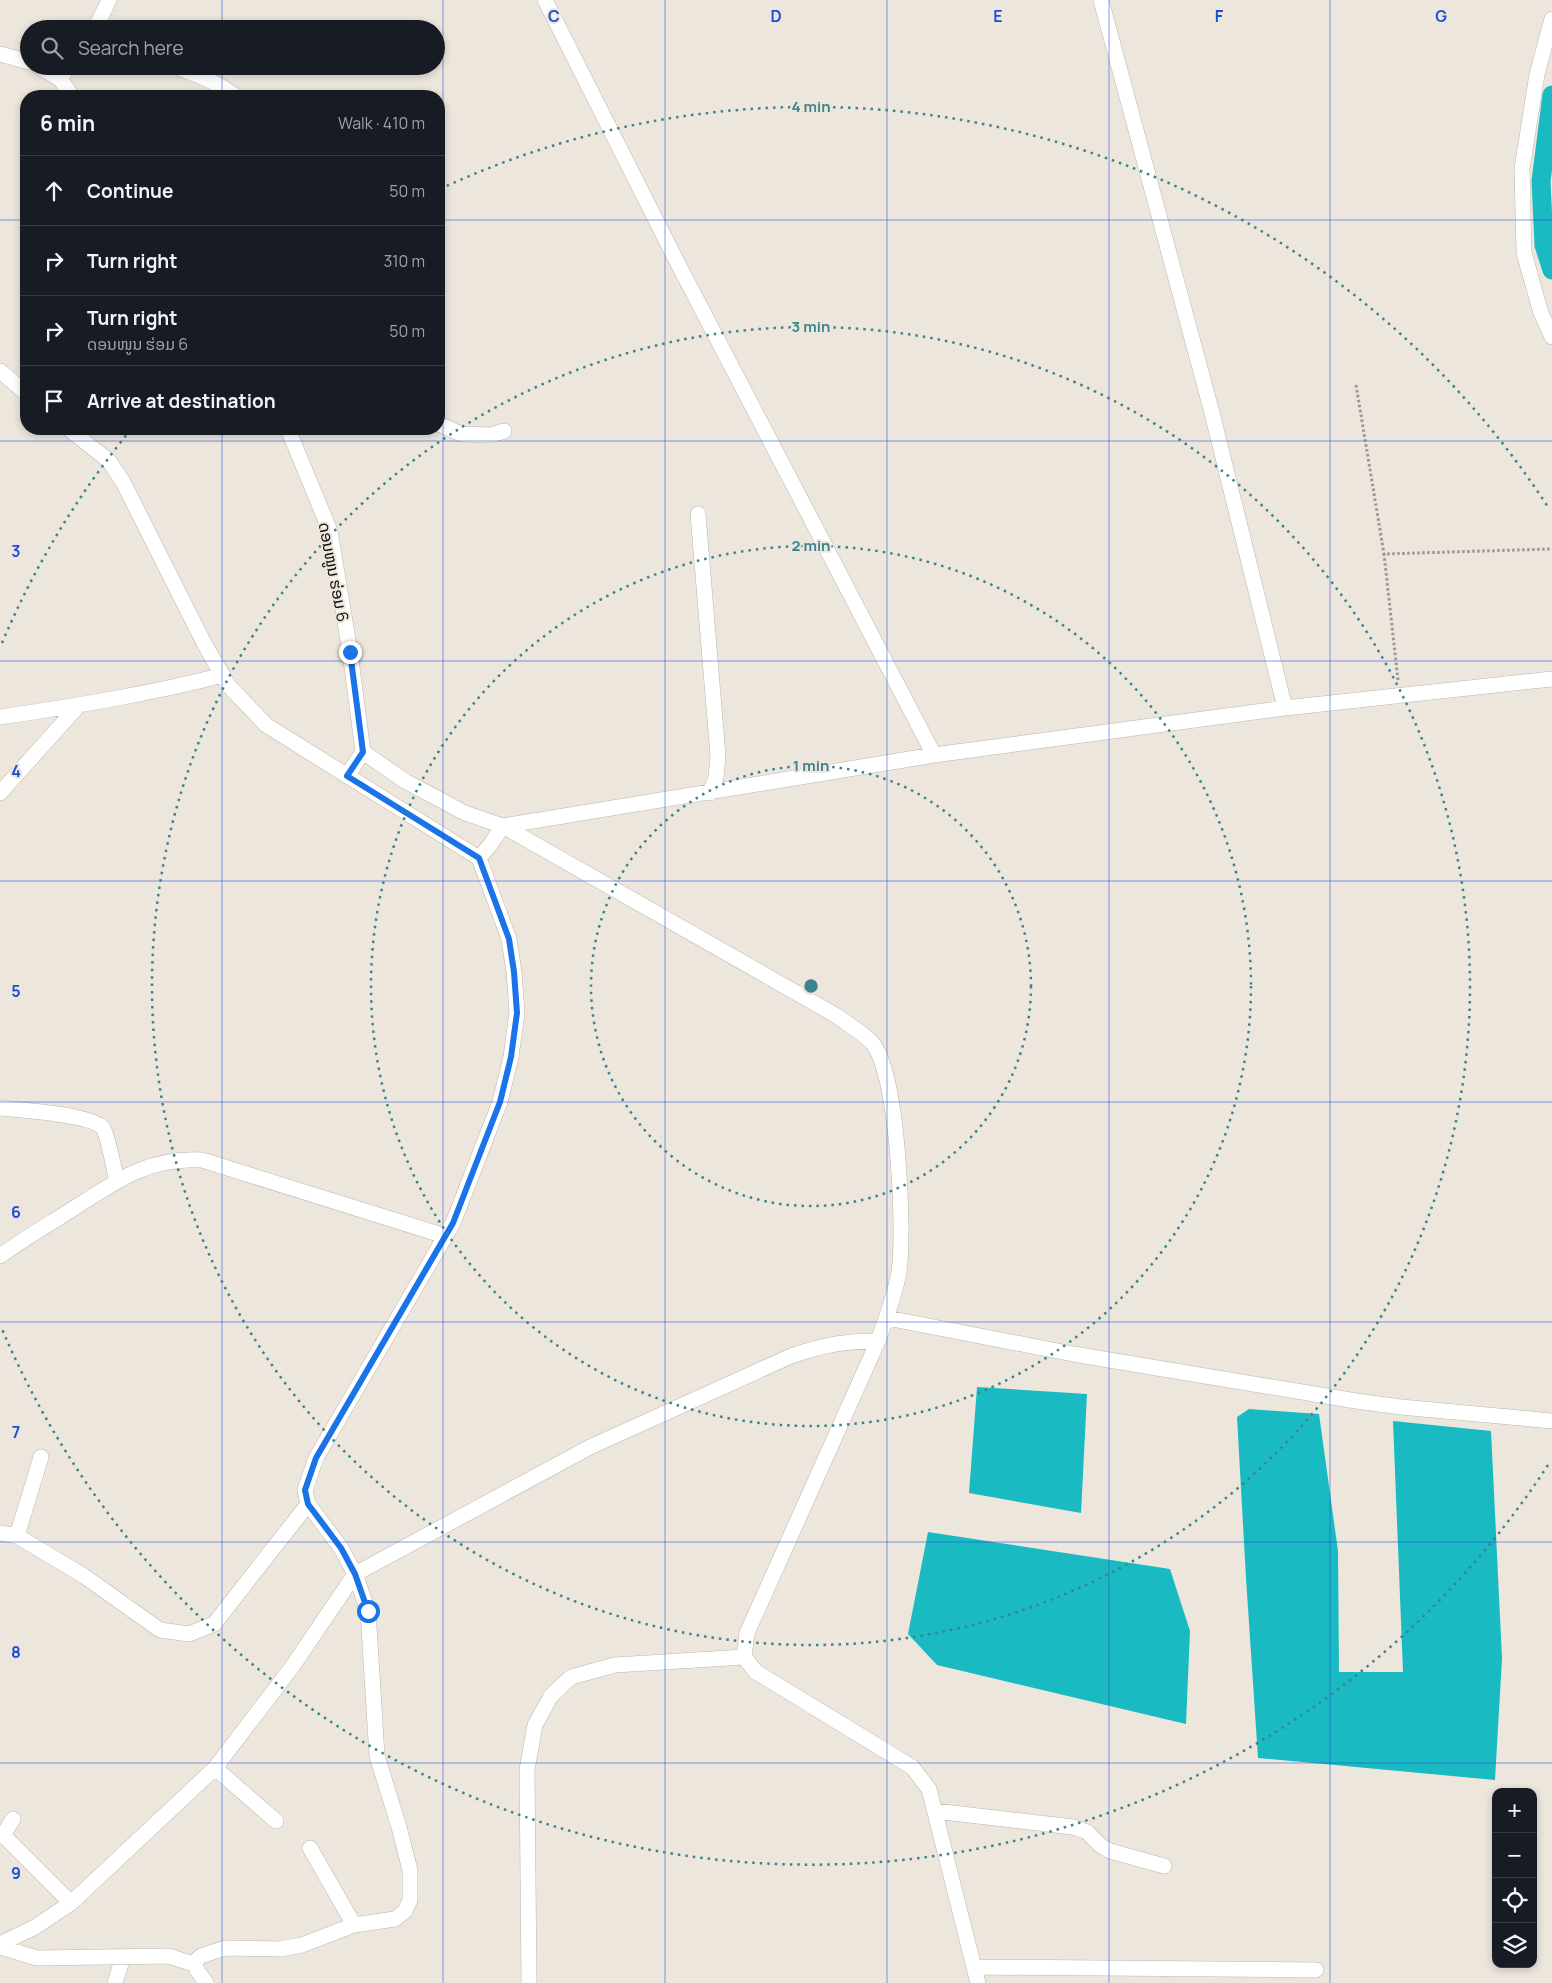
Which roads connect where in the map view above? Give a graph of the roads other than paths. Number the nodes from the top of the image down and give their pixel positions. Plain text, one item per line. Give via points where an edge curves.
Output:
1 (109, 0) edge
2 (545, 0) edge
3 (1101, 0) edge
4 (1552, 19) edge
5 (99, 20) edge
6 (0, 54) edge
7 (20, 60) edge
8 (65, 75) edge
9 (197, 75) edge
10 (70, 90) edge
11 (227, 90) edge
12 (1552, 337) edge
13 (0, 371) edge
14 (20, 388) edge
15 (445, 427) edge
16 (504, 431) dead end
17 (76, 435) edge
18 (290, 435) edge
19 (698, 514) dead end
20 (224, 675) junction
21 (1552, 679) edge
22 (79, 705) junction
23 (1285, 708) junction
24 (0, 717) edge
25 (363, 752) junction
26 (934, 755) junction
27 (347, 776) junction
28 (0, 793) edge
29 (710, 793) junction
30 (503, 826) junction
31 (479, 858) junction
32 (0, 1108) edge
33 (117, 1181) junction
34 (445, 1236) junction
35 (0, 1256) edge
36 (887, 1318) junction
37 (878, 1341) junction
38 (1552, 1421) edge
39 (41, 1457) dead end
40 (308, 1504) junction
41 (0, 1534) edge
42 (18, 1536) junction
43 (355, 1574) junction
44 (744, 1657) junction
45 (215, 1768) junction
46 (934, 1811) junction
47 (13, 1819) dead end
48 (276, 1821) dead end
49 (2, 1835) edge
50 (310, 1848) dead end
51 (1164, 1866) dead end
52 (71, 1903) junction
53 (354, 1925) junction
54 (0, 1946) edge
55 (123, 1957) junction
56 (193, 1964) junction
57 (974, 1967) junction
58 (1316, 1970) dead end
59 (115, 1983) edge
60 (206, 1983) edge
61 (528, 1983) edge
62 (978, 1983) edge

1 - 5 street
2 - 26 street via 675,258
3 - 23 street via 1211,409
4 - 12 street via 1537,74 1522,170 1524,252 1541,313
6 - 7 street
8 - 10 street
9 - 11 street
13 - 14 street
15 - 16 street via 461,434 491,435
17 - 20 street via 109,461 123,482 205,646
18 - 25 street, ດອນໜູນ ຮ່ອມ 6 via 330,531
19 - 29 street via 718,756
20 - 22 street
20 - 27 street via 228,685 266,724
21 - 23 street
22 - 24 street
22 - 28 street
23 - 26 street
25 - 27 street
25 - 30 street via 405,781 465,813
26 - 29 street
27 - 31 street
29 - 30 street
30 - 31 street
30 - 36 street via 837,1016 873,1044 887,1077 901,1203 899,1273
31 - 34 street via 509,939 517,1013 500,1102
32 - 33 street via 96,1123 103,1128
33 - 34 street via 160,1163 202,1160
33 - 35 street
34 - 40 street via 316,1458 305,1490
36 - 37 street
36 - 38 street via 1073,1354 1365,1402
37 - 43 street via 847,1341 820,1346 774,1364 590,1446
37 - 44 street via 747,1633
39 - 42 street
40 - 42 street via 214,1624 189,1634 160,1630 84,1576
40 - 43 street via 341,1548
41 - 42 street
43 - 45 street via 292,1667
43 - 53 street via 368,1611 377,1756 410,1870 410,1900 405,1911 395,1918
44 - 46 street via 756,1672 912,1767 929,1789
44 - 61 street via 615,1666 571,1677 551,1696 535,1725 527,1770
45 - 48 street
45 - 52 street
46 - 51 street via 1073,1827 1087,1832 1110,1851
46 - 57 street
47 - 49 street
49 - 52 street
50 - 53 street
52 - 54 street
53 - 56 street via 302,1945 280,1949 225,1948 201,1956
54 - 55 street via 37,1958
55 - 56 street via 169,1956
55 - 59 street
56 - 60 street
57 - 58 street
57 - 62 street

